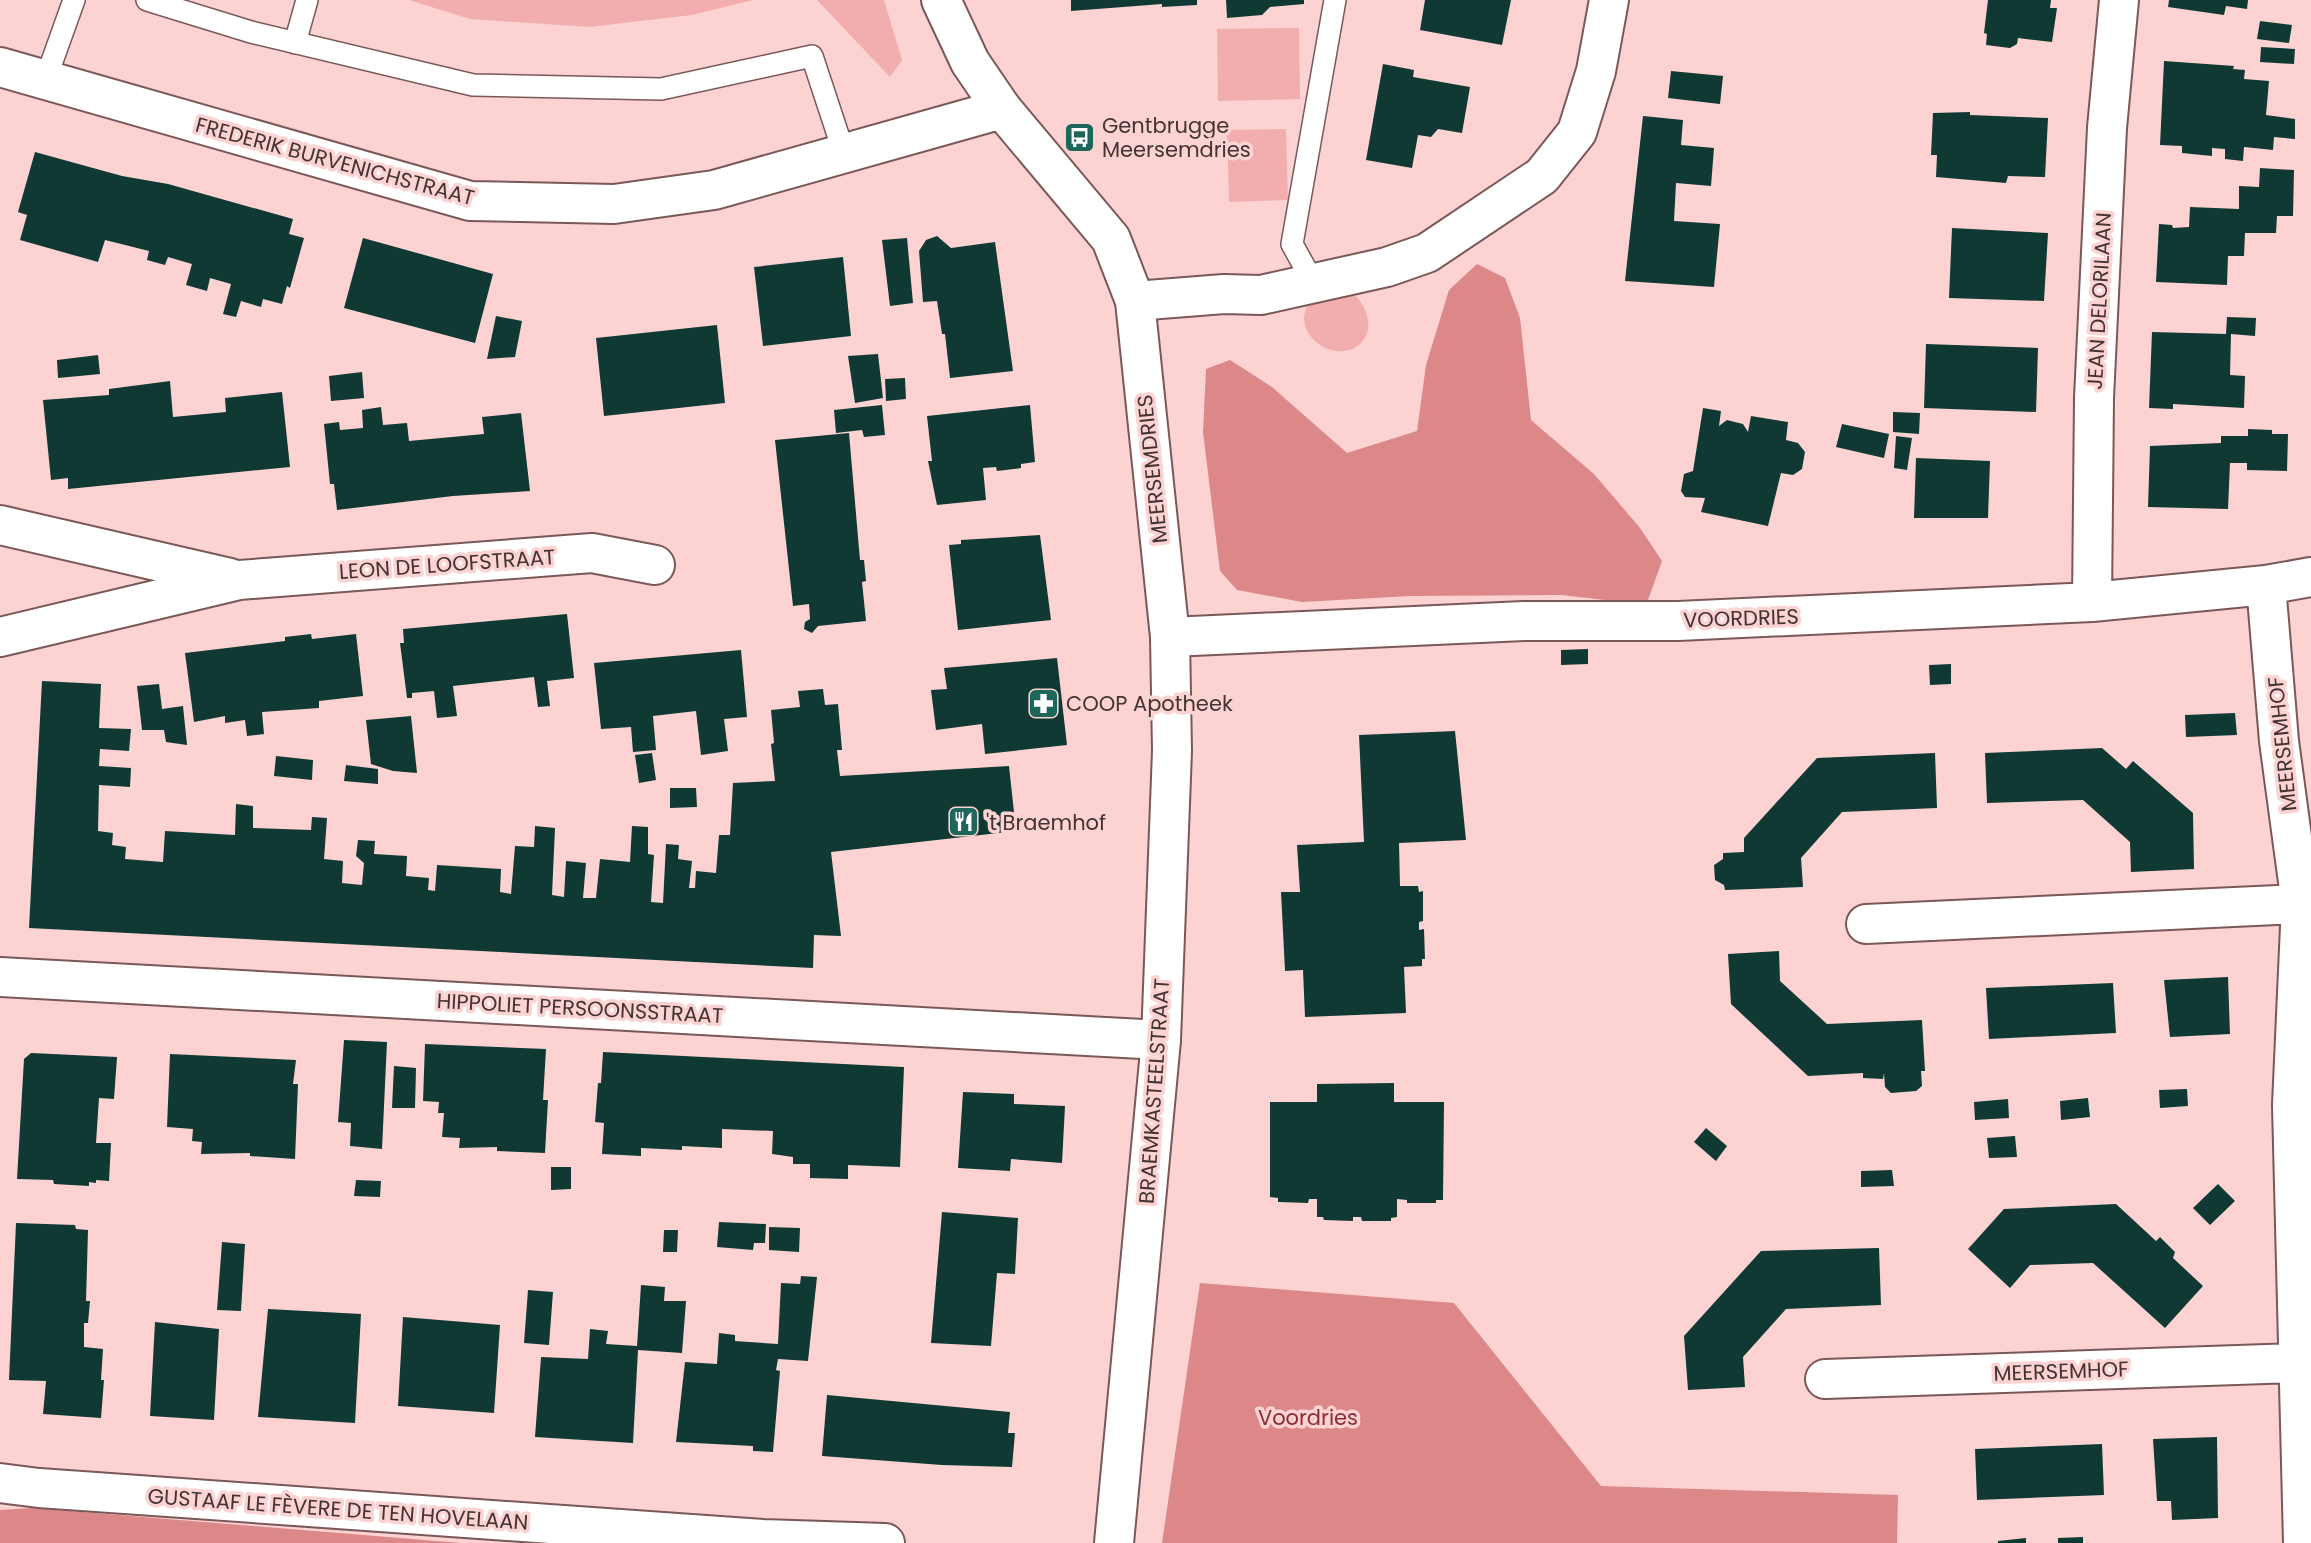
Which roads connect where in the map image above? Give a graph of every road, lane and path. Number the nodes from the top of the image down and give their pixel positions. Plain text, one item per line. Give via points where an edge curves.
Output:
1 (74, 0) edge
2 (147, 0) edge
3 (307, 0) edge
4 (941, 0) edge
5 (1335, 0) edge
6 (1609, 0) edge
7 (2119, 0) edge
8 (295, 43) junction
9 (0, 68) edge
10 (46, 81) junction
11 (1002, 108) junction
12 (844, 153) junction
13 (1314, 284) junction
14 (1135, 302) junction
15 (0, 525) edge
16 (655, 565) dead end
17 (2311, 577) edge
18 (239, 580) junction
19 (2266, 585) junction
20 (2092, 602) junction
21 (0, 637) edge
22 (1170, 637) junction
23 (2301, 904) junction
24 (1866, 924) dead end
25 (0, 977) edge
26 (1161, 1040) junction
27 (2301, 1104) edge
28 (2297, 1363) junction
29 (1825, 1379) dead end
30 (0, 1483) edge
31 (885, 1543) edge
32 (1114, 1543) edge
33 (2303, 1543) edge

1 - 10 lane
2 - 8 lane
3 - 8 lane
4 - 11 street, MEERSEMDRIES via 970,62
5 - 13 lane via 1292,244
6 - 13 street via 1596,71 1577,132 1542,176 1427,253
7 - 20 street, JEAN DELORILAAN via 2107,128 2094,398
8 - 12 lane via 473,85 661,89 812,56
9 - 10 street, FREDERIK BURVENICHSTRAAT
10 - 12 street, FREDERIK BURVENICHSTRAAT via 471,201 614,204 714,190
11 - 12 street, FREDERIK BURVENICHSTRAAT
11 - 14 street, MEERSEMDRIES via 1111,239
13 - 14 street via 1261,295
14 - 22 street, MEERSEMDRIES
15 - 18 street, LEON DE LOOFSTRAAT
16 - 18 street, LEON DE LOOFSTRAAT via 592,553
17 - 19 street, VOORDRIES
18 - 21 street, LEON DE LOOFSTRAAT
19 - 20 street, VOORDRIES
19 - 23 street, MEERSEMHOF via 2279,741
20 - 22 street, VOORDRIES
22 - 26 street, BRAEMKASTEELSTRAAT via 1172,751
23 - 24 street
23 - 27 street, MEERSEMHOF
25 - 26 street, HIPPOLIET PERSOONSSTRAAT
26 - 32 street, BRAEMKASTEELSTRAAT
27 - 28 street, MEERSEMHOF
28 - 29 street, MEERSEMHOF
28 - 33 street, MEERSEMHOF
30 - 31 street, GUSTAAF LE FÈVERE DE TEN HOVELAAN via 764,1539

